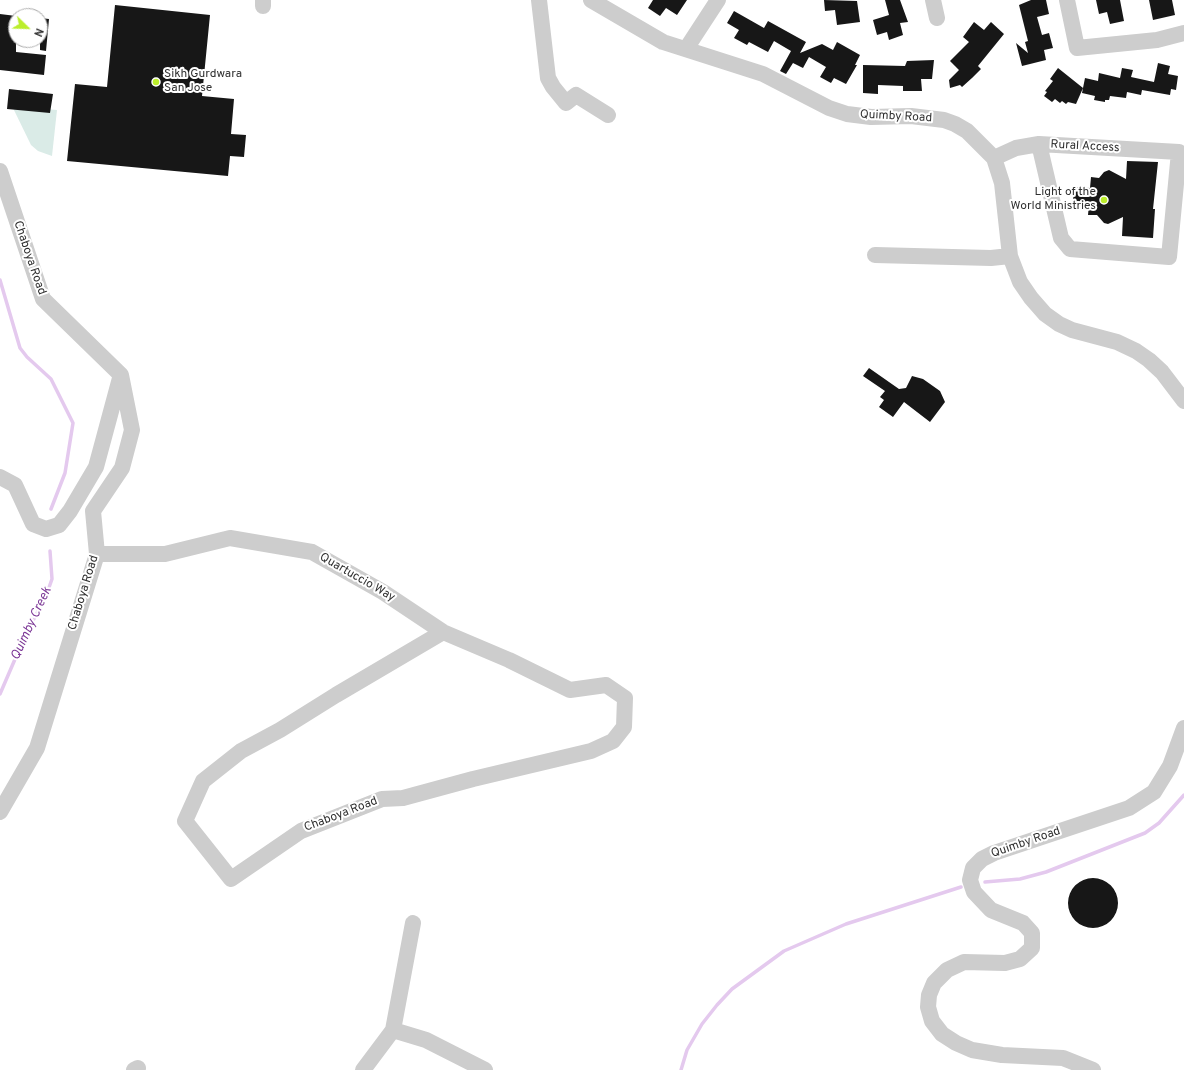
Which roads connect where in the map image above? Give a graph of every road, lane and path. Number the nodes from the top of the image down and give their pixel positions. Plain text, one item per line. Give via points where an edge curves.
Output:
1 (538, 0) edge
2 (591, 0) edge
3 (718, 0) edge
4 (933, 0) edge
5 (1067, 0) edge
6 (937, 18) dead end
7 (1184, 33) edge
8 (686, 49) junction
9 (608, 115) dead end
10 (1039, 144) junction
11 (994, 158) junction
12 (0, 171) edge
13 (875, 255) dead end
14 (1010, 256) junction
15 (121, 375) junction
16 (1184, 402) edge
17 (0, 477) edge
18 (97, 554) junction
19 (443, 632) junction
20 (509, 660) joint
21 (1184, 728) edge
22 (0, 812) edge
23 (413, 924) dead end
24 (393, 1030) junction
25 (363, 1070) edge
26 (485, 1070) edge
27 (1093, 1070) edge

1 - 9 street via 548,78 553,87 566,102 576,95
2 - 8 street, Quimby Road via 663,42
3 - 8 street
4 - 6 street
5 - 7 street via 1077,48 1157,40
8 - 11 street, Quimby Road via 763,74 829,108 848,114 931,118 956,124 967,131
10 - 10 street, Rural Access via 1179,152 1169,257 1070,249 1061,238
10 - 11 street, Rural Access via 1016,148
11 - 14 street, Quimby Road via 1002,183
12 - 15 street, Chaboya Road via 42,299
13 - 14 street via 991,258
14 - 16 street, Quimby Road via 1020,282 1045,314 1072,330 1118,342 1136,350 1162,372
15 - 17 street via 96,467 70,511 58,525 46,529 33,524 18,489
15 - 18 street, Chaboya Road via 132,430 122,468 93,511
18 - 19 street, Quartuccio Way via 164,554 230,538 312,552 382,592
18 - 22 street, Chaboya Road via 37,748
19 - 20 street, Quartuccio Way
19 - 20 street, Chaboya Road via 241,751 203,781 185,821 231,879 301,830 382,799 403,798 591,751 613,741 624,727 625,698 606,685 570,690
21 - 27 street, Quimby Road via 1170,766 1154,792 1129,808 994,853 982,859 973,868 970,880 974,892 991,910 1023,923 1032,933 1032,948 1020,959 1005,963 964,962 947,970 934,983 929,995 928,1007 932,1021 942,1034 956,1043 972,1050 1002,1055 1063,1058
23 - 24 street
24 - 25 street
24 - 26 street via 426,1040

